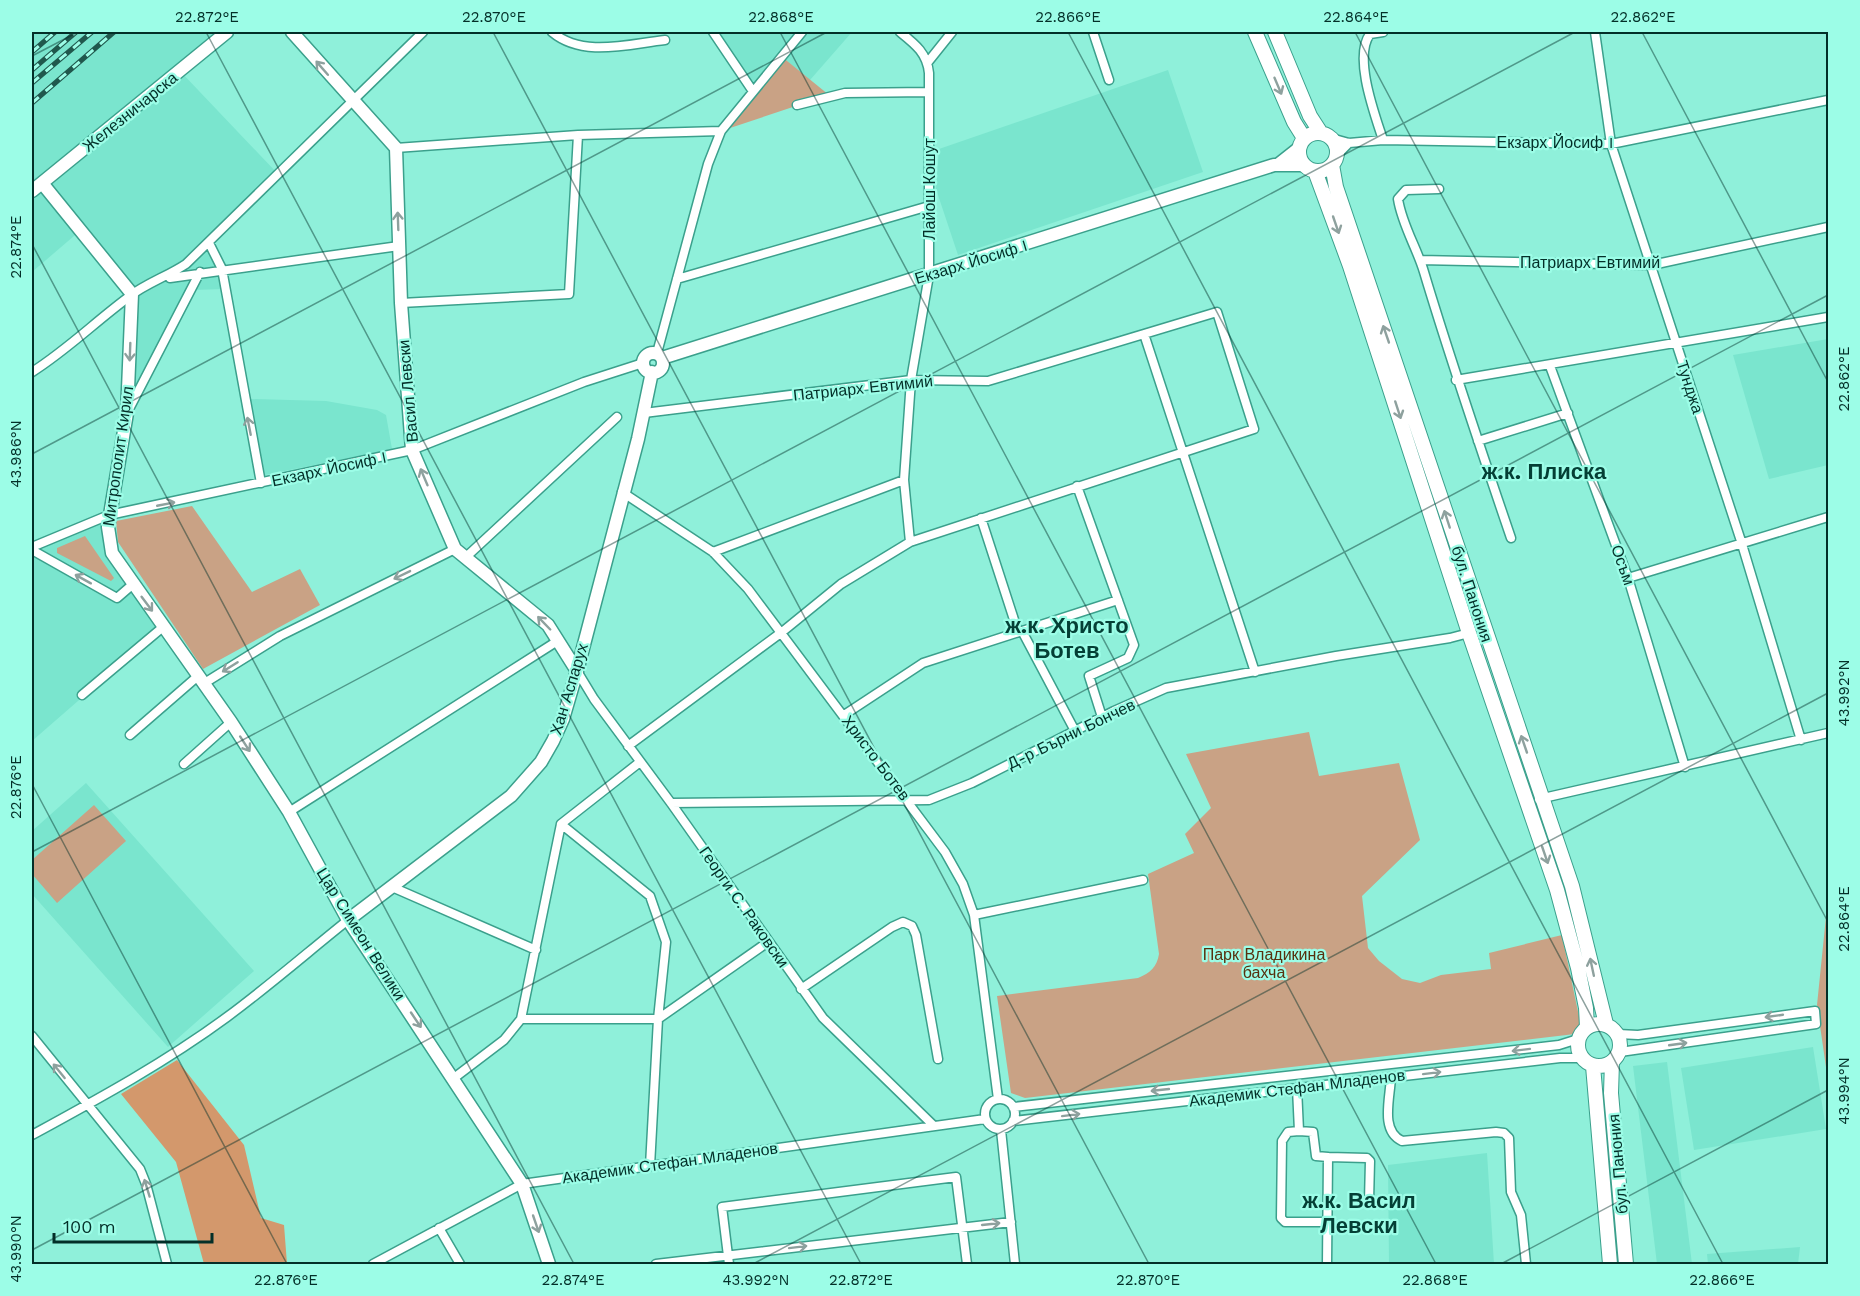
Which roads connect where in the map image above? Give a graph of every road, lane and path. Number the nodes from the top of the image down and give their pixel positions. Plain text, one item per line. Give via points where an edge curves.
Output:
1 (227, 32) edge
2 (292, 32) edge
3 (423, 32) edge
4 (552, 32) edge
5 (713, 32) edge
6 (802, 32) edge
7 (900, 32) edge
8 (952, 32) edge
9 (1094, 32) edge
10 (1256, 32) edge
11 (1275, 32) edge
12 (1383, 32) edge
13 (1595, 32) edge
14 (665, 40) dead end
15 (928, 62) junction
16 (1109, 80) dead end
17 (752, 90) junction
18 (928, 92) junction
19 (1828, 100) edge
20 (353, 103) junction
21 (797, 105) dead end
22 (721, 131) junction
23 (578, 135) junction
24 (1326, 135) junction
25 (1383, 140) junction
26 (1349, 143) junction
27 (1301, 144) junction
28 (1611, 144) junction
29 (396, 148) junction
30 (1334, 160) junction
31 (1279, 164) junction
32 (1309, 168) junction
33 (37, 187) edge
34 (1439, 189) dead end
35 (929, 206) junction
36 (1828, 227) edge
37 (209, 243) junction
38 (399, 246) junction
39 (1420, 260) junction
40 (1652, 265) junction
41 (222, 269) junction
42 (200, 272) junction
43 (929, 275) junction
44 (165, 278) junction
45 (677, 279) junction
46 (132, 294) junction
47 (401, 303) junction
48 (1828, 317) edge
49 (1144, 334) junction
50 (1675, 344) junction
51 (659, 355) junction
52 (1550, 366) junction
53 (648, 368) junction
54 (32, 372) edge
55 (911, 380) junction
56 (1456, 380) junction
57 (127, 413) junction
58 (644, 413) junction
59 (1568, 413) junction
60 (617, 417) dead end
61 (1478, 441) junction
62 (412, 450) junction
63 (1181, 453) junction
64 (904, 480) junction
65 (261, 483) junction
66 (1077, 486) junction
67 (622, 492) junction
68 (109, 515) junction
69 (1828, 517) edge
70 (981, 518) junction
71 (1511, 538) dead end
72 (1741, 541) junction
73 (910, 542) junction
74 (109, 545) joint
75 (32, 549) edge
76 (455, 549) junction
77 (713, 552) junction
78 (466, 557) junction
79 (1628, 578) junction
80 (132, 585) junction
81 (1118, 600) junction
82 (164, 627) junction
83 (782, 632) junction
84 (1020, 632) junction
85 (1469, 633) junction
86 (559, 640) junction
87 (577, 671) junction
88 (1255, 672) junction
89 (200, 680) junction
90 (82, 695) dead end
91 (844, 715) junction
92 (1102, 717) junction
93 (231, 723) junction
94 (1075, 731) junction
95 (1828, 733) edge
96 (130, 735) dead end
97 (1801, 740) junction
98 (628, 746) junction
99 (640, 762) junction
100 (184, 764) dead end
101 (1685, 767) junction
102 (1543, 799) junction
103 (1526, 800) junction
104 (908, 801) junction
105 (671, 803) junction
106 (289, 812) junction
107 (561, 824) junction
108 (1143, 880) dead end
109 (392, 886) junction
110 (974, 915) junction
111 (348, 920) junction
112 (768, 942) junction
113 (536, 950) junction
114 (801, 989) junction
115 (520, 1018) junction
116 (658, 1019) junction
117 (1606, 1024) junction
118 (1587, 1027) junction
119 (1618, 1034) junction
120 (32, 1036) edge
121 (1578, 1039) junction
122 (1616, 1057) junction
123 (938, 1059) dead end
124 (1587, 1062) junction
125 (1391, 1077) junction
126 (454, 1078) junction
127 (1297, 1088) junction
128 (998, 1099) junction
129 (86, 1105) junction
130 (1013, 1107) junction
131 (985, 1119) junction
132 (1013, 1121) junction
133 (933, 1125) junction
134 (1001, 1130) junction
135 (1299, 1131) junction
136 (32, 1135) edge
137 (1328, 1157) junction
138 (650, 1166) junction
139 (522, 1184) junction
140 (1369, 1202) dead end
141 (1011, 1222) junction
142 (1328, 1222) junction
143 (962, 1227) junction
144 (439, 1228) junction
145 (729, 1260) edge
146 (167, 1264) edge
147 (373, 1264) edge
148 (460, 1264) edge
149 (549, 1264) edge
150 (656, 1264) edge
151 (966, 1264) edge
152 (1015, 1264) edge
153 (1327, 1264) edge
154 (1526, 1264) edge
155 (1610, 1264) edge
156 (1626, 1264) edge

1 - 33 street, Железничарска
20 -> 2 street
3 - 20 street
4 - 14 street via 581,47
5 - 17 street
6 - 17 street
7 - 15 street
8 - 15 street
9 - 16 street
10 -> 27 main road, бул. Панония
11 - 24 main road, бул. Панония via 1310,116
12 - 25 street via 1370,34 1366,39 1364,75
13 - 28 street, Тунджа
15 - 18 street, Лайош Кошут
17 - 22 street
18 - 21 street via 845,93
18 - 35 street, Лайош Кошут
19 - 28 street, Екзарх Йосиф I
20 - 29 street
20 - 37 street
22 - 23 street
22 - 45 street via 708,164
23 - 29 street
23 - 47 street via 569,294
24 - 26 street, Екзарх Йосиф I
24 - 27 main road via 1309,134
24 - 30 main road, бул. Панония
25 - 26 street, Екзарх Йосиф I
25 - 28 street, Екзарх Йосиф I
26 - 30 street
27 - 31 street, Екзарх Йосиф I
27 - 32 main road, бул. Панония
28 - 40 street, Тунджа
38 -> 29 street, Васил Левски
30 - 32 main road
102 -> 30 main road, бул. Панония via 1336,187
31 - 32 street, Екзарх Йосиф I
31 - 43 street, Екзарх Йосиф I
32 -> 85 main road, бул. Панония via 1327,198
33 - 46 street
34 - 39 street via 1406,190 1398,199
35 - 43 street, Лайош Кошут
35 - 45 street
36 - 40 street, Патриарх Евтимий
37 - 41 street
37 - 44 street
38 - 41 street
38 - 47 street, Васил Левски
39 - 40 street, Патриарх Евтимий
39 - 56 street
40 - 50 street, Тунджа
41 - 42 street
65 -> 41 street
42 - 44 street
42 - 57 street
43 - 51 street, Екзарх Йосиф I
43 - 55 street, Лайош Кошут
44 - 46 street
45 - 51 street
46 - 54 street
46 -> 57 street, Митрополит Кирил
47 - 62 street, Васил Левски
48 - 50 street
49 - 55 street, Патриарх Евтимий via 988,381
49 - 63 street
49 - 63 street, Патриарх Евтимий via 1217,312 1254,429
50 - 52 street
50 - 72 street, Тунджа
51 - 53 street via 663,366
52 - 56 street
52 - 59 street, Осъм
53 - 58 street, Хан Аспарух
53 - 62 street, Екзарх Йосиф I via 584,382
55 - 58 street, Патриарх Евтимий
55 - 64 street, Лайош Кошут
56 - 61 street
57 - 68 street, Митрополит Кирил
58 - 67 street, Хан Аспарух
59 - 61 street
59 - 79 street, Осъм
60 - 78 street
61 - 71 street
62 - 65 street, Екзарх Йосиф I
76 -> 62 street, Васил Левски
63 - 66 street
63 - 88 street
64 - 73 street, Лайош Кошут
64 - 77 street
68 -> 65 street, Екзарх Йосиф I
66 - 70 street
66 - 81 street
67 - 77 street, Христо Ботев
67 - 87 street, Хан Аспарух
68 - 74 street, Митрополит Кирил
68 - 75 street, Екзарх Йосиф I
69 - 72 street
70 - 73 street
70 - 84 street
72 - 79 street
72 - 97 street, Тунджа
73 - 83 street via 841,584
74 - 80 street, Цар Симеон Велики
80 -> 75 street via 117,598
76 - 78 street
76 -> 89 street
77 - 83 street, Христо Ботев
86 -> 78 street via 537,615
79 - 101 street, Осъм
80 -> 82 street, Цар Симеон Велики
81 - 84 street
81 - 92 street via 1134,645 1128,658 1089,676
82 - 89 street, Цар Симеон Велики
82 - 90 street
83 - 91 street, Христо Ботев
83 - 98 street
84 - 91 street via 923,663
84 - 94 street
85 - 88 street, Д-р Бърни Бончев
85 - 103 main road, бул. Панония
86 - 87 street
86 - 106 street
87 - 98 street, Георги С. Раковски
87 - 109 street, Хан Аспарух via 553,741 526,781
88 - 92 street, Д-р Бърни Бончев via 1166,688
89 - 93 street, Цар Симеон Велики
89 - 96 street
91 - 104 street, Христо Ботев
92 - 94 street, Д-р Бърни Бончев
93 - 100 street
93 -> 106 street, Цар Симеон Велики
94 - 104 street, Д-р Бърни Бончев via 972,783 929,800
95 - 97 street
97 - 101 street
98 - 99 street, Георги С. Раковски
99 - 105 street, Георги С. Раковски
99 - 107 street
101 - 102 street
102 - 103 street
117 -> 102 main road, бул. Панония via 1581,919
103 -> 118 main road, бул. Панония via 1564,912
104 - 105 street, Д-р Бърни Бончев
104 - 110 street, Христо Ботев via 945,852
105 - 112 street, Георги С. Раковски
106 - 111 street, Цар Симеон Велики
107 - 113 street
107 - 116 street via 650,896 666,942
108 - 110 street
109 - 111 street, Хан Аспарух
109 - 113 street
110 - 128 street, Христо Ботев
111 -> 126 street, Цар Симеон Велики
111 - 129 street via 226,1018
112 - 114 street, Георги С. Раковски
112 - 116 street
113 - 115 street
114 - 123 street via 892,927 903,922 912,926
114 - 133 street, Георги С. Раковски via 823,1018
115 - 116 street
115 - 126 street via 504,1040
116 - 138 street
117 - 118 main road
117 - 119 main road
118 - 121 main road
119 - 122 main road, бул. Панония
122 -> 119 street via 1816,1024 1815,1011 1638,1035
129 -> 120 street
121 - 124 main road, бул. Панония via 1578,1049
121 -> 130 street, Академик Стефан Младенов via 1559,1045
122 - 124 main road via 1603,1067
122 - 156 main road, бул. Панония via 1611,1093
125 -> 124 street, Академик Стефан Младенов
124 - 155 main road, бул. Панония
125 - 127 street, Академик Стефан Младенов
125 - 154 street via 1388,1128 1392,1136 1402,1141 1496,1132 1509,1138 1511,1192 1521,1215
126 - 139 street, Цар Симеон Велики
132 -> 127 street, Академик Стефан Младенов
127 - 135 street
128 - 130 street
128 - 131 street via 986,1108
129 - 136 street
146 -> 129 street via 140,1169
130 - 132 street
131 - 133 street, Академик Стефан Младенов
131 - 134 street via 990,1127
132 - 134 street
133 - 138 street, Академик Стефан Младенов
134 - 141 street
135 - 137 street via 1313,1132 1316,1156
135 - 142 street via 1288,1132 1282,1141 1281,1218 1285,1222
137 - 140 street via 1370,1161
137 - 142 street
138 - 139 street, Академик Стефан Младенов
139 - 144 street, Академик Стефан Младенов
139 -> 149 street, Цар Симеон Велики
143 -> 141 street
141 - 152 street
142 - 153 street
145 -> 143 street
143 - 145 street via 956,1177 722,1207
143 - 151 street
144 - 147 street, Академик Стефан Младенов
144 - 148 street
145 - 150 street

